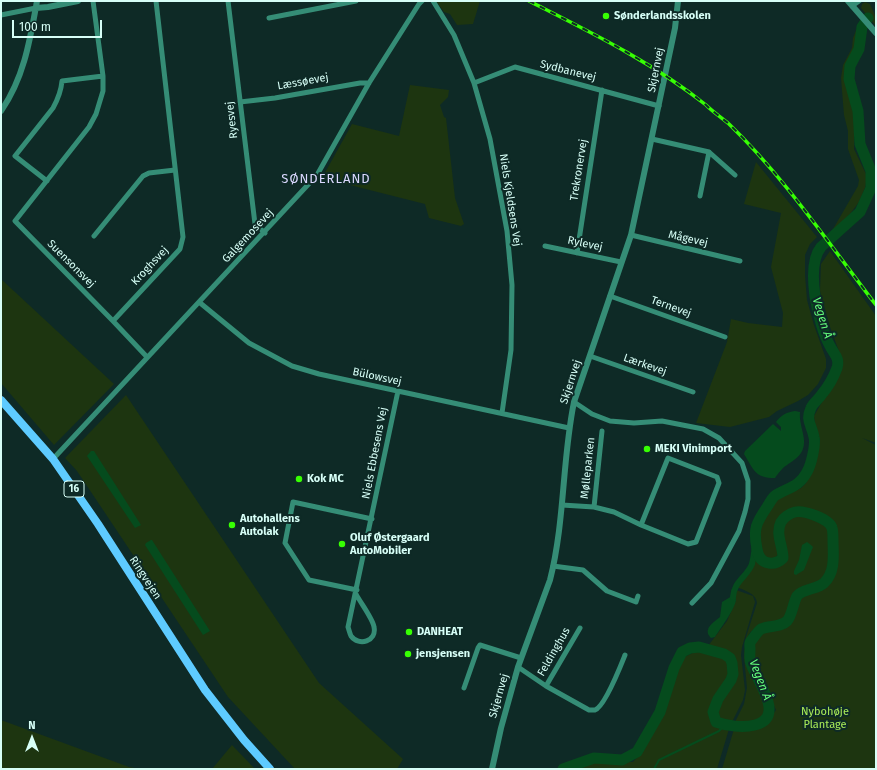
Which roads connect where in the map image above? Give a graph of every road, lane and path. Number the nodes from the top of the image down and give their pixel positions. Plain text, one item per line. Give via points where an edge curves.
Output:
1 (37, 1) edge
2 (78, 1) edge
3 (93, 1) edge
4 (156, 1) edge
5 (228, 1) edge
6 (356, 1) edge
7 (422, 1) edge
8 (433, 1) edge
9 (678, 1) edge
10 (859, 1) edge
11 (850, 3) edge
12 (36, 8) junction
13 (1, 15) edge
14 (269, 18) dead end
15 (876, 33) edge
16 (103, 76) junction
17 (369, 83) junction
18 (474, 83) junction
19 (602, 90) junction
20 (240, 102) junction
21 (659, 106) junction
22 (1, 111) edge
23 (652, 139) junction
24 (709, 152) junction
25 (175, 170) junction
26 (734, 175) dead end
27 (47, 181) junction
28 (700, 196) dead end
29 (265, 233) junction
30 (631, 235) junction
31 (94, 236) dead end
32 (545, 246) dead end
33 (577, 252) junction
34 (740, 261) dead end
35 (621, 262) junction
36 (610, 296) junction
37 (199, 302) junction
38 (113, 321) junction
39 (724, 337) dead end
40 (590, 356) junction
41 (147, 357) junction
42 (398, 391) junction
43 (693, 392) dead end
44 (1, 400) edge
45 (574, 402) junction
46 (502, 413) junction
47 (569, 428) junction
48 (602, 431) dead end
49 (53, 459) junction
50 (562, 506) junction
51 (594, 507) junction
52 (372, 519) junction
53 (641, 525) junction
54 (554, 566) junction
55 (356, 592) junction
56 (638, 596) dead end
57 (692, 603) dead end
58 (580, 628) dead end
59 (625, 654) dead end
60 (521, 658) junction
61 (518, 667) junction
62 (546, 686) junction
63 (464, 688) dead end
64 (270, 769) edge
65 (492, 769) edge

1 - 12 street
2 - 12 street
3 - 16 street, Suensonsvej
4 - 25 street, Kroghsvej
5 - 20 street, Ryesvej
6 - 14 street
7 - 17 street, Galgemosevej
8 - 18 street, Niels Kjeldsens Vej via 454,35
9 - 21 street, Skjernvej
10 - 11 street
11 - 15 street
12 - 13 street
12 - 22 street via 18,82
16 - 27 street, Suensonsvej via 103,91 96,114 89,127
16 - 27 street via 62,81 61,91 53,108 15,156
17 - 20 street, Læssøevej
17 - 29 street, Galgemosevej via 317,175
18 - 19 street, Sydbanevej via 514,68
18 - 46 street, Niels Kjeldsens Vej via 490,139 507,231 512,286 511,350
19 - 21 street, Sydbanevej
19 - 33 street, Trekronervej
20 - 29 street, Ryesvej via 255,224
21 - 23 street, Skjernvej
23 - 24 street
23 - 30 street, Skjernvej
24 - 26 street
24 - 28 street
25 - 31 street via 143,176
25 - 38 street, Kroghsvej via 183,237 180,249
27 - 38 street, Suensonsvej via 15,222
29 - 37 street, Galgemosevej
30 - 34 street, Mågevej
30 - 35 street, Skjernvej
32 - 33 street, Rylevej
33 - 35 street, Rylevej
35 - 36 street, Skjernvej
36 - 39 street, Ternevej
36 - 40 street, Skjernvej
37 - 41 street, Galgemosevej
37 - 42 street, Bülowsvej via 250,343 292,366
38 - 41 street, Suensonsvej
40 - 43 street, Lærkevej
40 - 45 street, Skjernvej
41 - 49 street, Galgemosevej
42 - 46 street, Bülowsvej
42 - 52 street, Niels Ebbesens Vej
44 - 49 main road, Ringvejen / 16
45 - 47 street, Skjernvej
45 - 57 street via 592,414 610,421 662,421 703,429 719,438 742,463 748,481 748,499 739,532 711,583
46 - 47 street, Bülowsvej
47 - 50 street, Skjernvej
48 - 51 street, Mølleparken
49 - 64 main road, Ringvejen / 16 via 205,690
50 - 51 street, Mølleparken
50 - 54 street, Skjernvej
51 - 53 street, Mølleparken via 614,512
52 - 55 street, Niels Ebbesens Vej
52 - 55 street via 293,502 285,543 309,580
53 - 53 street, Mølleparken via 668,458 717,477 719,483 696,542 688,544
54 - 56 street via 583,570 607,591 636,602
54 - 60 street, Skjernvej
55 - 55 street, Niels Ebbesens Vej via 374,626 371,639 363,642 351,636 348,627
58 - 62 street, Feldinghus
59 - 62 street, Feldinghus via 612,686 599,707 594,710 589,710
60 - 61 street, Skjernvej
60 - 63 street via 480,645
61 - 62 street, Feldinghus
61 - 65 street, Skjernvej

